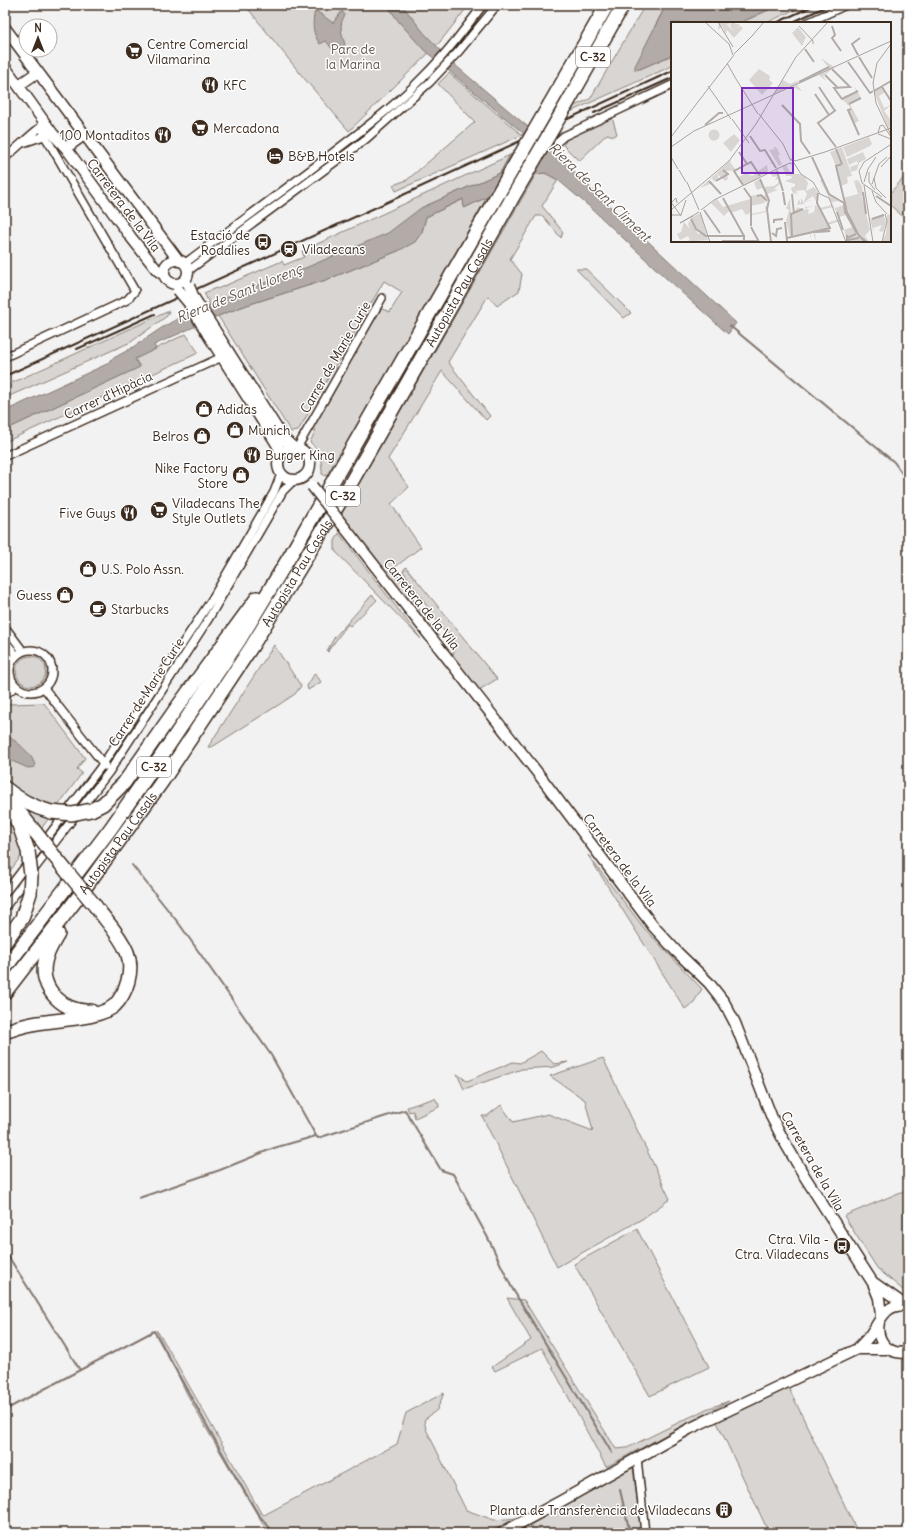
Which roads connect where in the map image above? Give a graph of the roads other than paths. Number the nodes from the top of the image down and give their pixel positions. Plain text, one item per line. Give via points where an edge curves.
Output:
1 (483, 5) edge
2 (497, 5) edge
3 (607, 5) edge
4 (623, 5) edge
5 (846, 5) edge
6 (809, 22) edge
7 (5, 28) edge
8 (5, 67) edge
9 (38, 72) junction
10 (671, 85) edge
11 (19, 86) junction
12 (41, 121) junction
13 (48, 135) junction
14 (84, 135) junction
15 (556, 142) dead end
16 (21, 144) junction
17 (66, 148) junction
18 (5, 158) edge
19 (185, 272) junction
20 (164, 275) junction
21 (175, 287) junction
22 (382, 298) dead end
23 (210, 331) junction
24 (5, 357) edge
25 (222, 357) junction
26 (295, 448) junction
27 (5, 456) edge
28 (280, 456) junction
29 (281, 474) junction
30 (304, 477) junction
31 (293, 481) junction
32 (290, 556) junction
33 (5, 628) edge
34 (5, 641) edge
35 (23, 651) junction
36 (16, 655) junction
37 (14, 684) junction
38 (5, 688) edge
39 (44, 688) junction
40 (5, 695) edge
41 (103, 764) junction
42 (109, 772) junction
43 (5, 788) edge
44 (5, 794) edge
45 (5, 801) edge
46 (5, 893) edge
47 (76, 900) junction
48 (5, 907) edge
49 (5, 942) edge
50 (5, 968) edge
51 (5, 992) edge
52 (120, 998) junction
53 (5, 1032) edge
54 (874, 1283) junction
55 (906, 1306) edge
56 (880, 1319) junction
57 (857, 1349) junction
58 (889, 1349) junction
59 (906, 1353) edge
60 (637, 1458) junction
61 (502, 1533) edge
62 (645, 1533) edge

1 - 19 street via 423,78 374,121
2 - 19 street via 429,83 366,139
3 - 32 highway, Autopista Pau Casals / C-32, bridge
4 - 47 highway, Autopista Pau Casals / C-32, bridge via 289,588 161,783
5 - 6 street
7 - 9 main road, Carretera de la Vila
8 - 11 main road, Carretera de la Vila
9 - 11 main road
9 - 14 main road, Carretera de la Vila
10 - 15 street
11 - 12 main road, Carretera de la Vila
12 - 13 main road, Carretera de la Vila
12 - 16 street
13 - 16 street
13 - 17 main road, Carretera de la Vila
13 - 24 street via 51,146 136,291 127,300
14 - 17 main road
14 - 19 main road, Carretera de la Vila
16 - 18 street
17 - 20 main road, Carretera de la Vila via 130,236
19 - 20 main road via 172,261 164,270
19 - 21 main road
19 - 23 main road, Carretera de la Vila, bridge
20 - 21 main road
21 - 23 main road, Carretera de la Vila, bridge
22 - 26 street, Carrer de Marie Curie
23 - 25 main road, Carretera de la Vila
23 - 26 main road, Carretera de la Vila via 283,438
25 - 27 street, Carrer d'Hipàcia
25 - 28 main road, Carretera de la Vila via 275,441
26 - 28 main road via 284,451
26 - 30 main road via 309,458 309,470
28 - 29 main road via 277,464
29 - 31 main road
29 - 41 street, Carrer de Marie Curie via 274,492 212,599
30 - 31 main road
30 - 54 main road, Carretera de la Vila, bridge via 535,769 653,926 709,983 724,1002 735,1023 764,1100 782,1136 805,1177
31 - 42 street, Carrer de Marie Curie via 283,491 209,618
32 - 43 highway, bridge via 245,612 124,783 103,804 72,814 51,812 34,807
32 - 50 highway, Autopista Pau Casals / C-32 via 240,639 160,758
33 - 35 street
34 - 36 street
35 - 36 street
35 - 39 street via 41,652 50,661 52,675
36 - 37 street via 10,668
37 - 38 street
37 - 39 street via 27,692
37 - 40 street
39 - 41 street
41 - 42 street
41 - 46 street, Carrer de Marie Curie
42 - 48 street, Carrer de Marie Curie
44 - 52 highway, bridge via 122,942 128,954 130,968 128,982
45 - 49 highway, bridge via 19,825 28,852 31,875 30,893 22,918
47 - 51 highway, Autopista Pau Casals / C-32
47 - 52 highway via 47,954 44,969 47,985 57,1000 79,1010 100,1009
52 - 53 highway via 109,1009 95,1014 36,1022
54 - 55 main road
54 - 56 main road via 880,1302
55 - 56 main road via 892,1307
56 - 57 main road via 868,1338
56 - 58 main road via 879,1336
57 - 58 main road
57 - 60 main road via 689,1429
58 - 59 main road
60 - 61 main road
60 - 62 street

